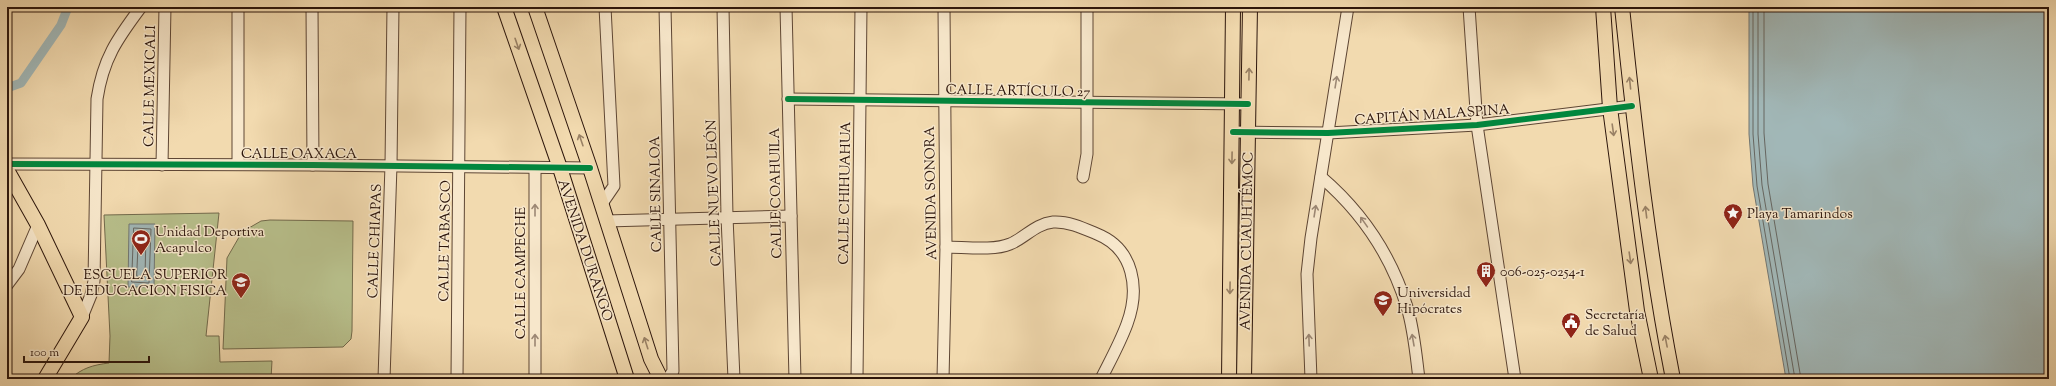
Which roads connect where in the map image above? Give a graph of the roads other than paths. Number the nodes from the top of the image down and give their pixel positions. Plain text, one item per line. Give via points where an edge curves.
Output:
1 (141, 7) edge
2 (165, 7) edge
3 (238, 7) edge
4 (312, 7) edge
5 (393, 7) edge
6 (460, 7) edge
7 (504, 7) edge
8 (535, 7) edge
9 (605, 7) edge
10 (665, 7) edge
11 (724, 7) edge
12 (786, 7) edge
13 (861, 7) edge
14 (944, 7) edge
15 (1087, 7) edge
16 (1233, 7) edge
17 (1250, 7) edge
18 (1348, 7) edge
19 (1469, 7) edge
20 (1603, 7) edge
21 (1622, 7) edge
22 (788, 99) junction
23 (860, 101) junction
24 (944, 101) junction
25 (1088, 103) junction
26 (1232, 104) junction
27 (1248, 104) junction
28 (1632, 106) junction
29 (1610, 108) junction
30 (1477, 125) junction
31 (1233, 132) junction
32 (1328, 133) junction
33 (1248, 134) junction
34 (7, 164) edge
35 (96, 164) junction
36 (238, 164) junction
37 (162, 165) junction
38 (313, 165) junction
39 (391, 165) junction
40 (460, 166) junction
41 (535, 168) junction
42 (560, 168) junction
43 (590, 168) junction
44 (7, 170) edge
45 (1083, 177) dead end
46 (1321, 177) junction
47 (601, 205) junction
48 (791, 216) junction
49 (728, 217) junction
50 (670, 218) junction
51 (606, 221) junction
52 (38, 225) junction
53 (946, 247) junction
54 (7, 285) edge
55 (82, 317) junction
56 (45, 379) edge
57 (384, 379) edge
58 (457, 379) edge
59 (535, 379) edge
60 (627, 379) edge
61 (661, 379) edge
62 (668, 379) edge
63 (734, 379) edge
64 (795, 379) edge
65 (857, 379) edge
66 (943, 379) edge
67 (1101, 379) edge
68 (1229, 379) edge
69 (1244, 379) edge
70 (1311, 379) edge
71 (1419, 379) edge
72 (1515, 379) edge
73 (1651, 379) edge
74 (1674, 379) edge

1 - 35 street via 109,54 101,75 97,99
2 - 37 street, CALLE MEXICALI
3 - 36 street
4 - 38 street
5 - 39 street, CALLE CHIAPAS
6 - 40 street, CALLE TABASCO
7 -> 42 main road, AVENIDA DURANGO
43 -> 8 main road
9 - 47 street via 614,186
10 - 50 street, CALLE SINALOA
11 - 49 street, CALLE NUEVO LEÓN
12 - 22 street, CALLE COAHUILA
13 - 23 street, CALLE CHIHUAHUA
14 - 24 street, AVENIDA SONORA
15 - 25 street
16 - 26 main road, AVENIDA CUAUHTÉMOC
27 -> 17 main road, AVENIDA CUAUHTÉMOC
32 -> 18 street
19 - 30 street
20 - 29 main road
28 -> 21 main road
22 - 23 street, CALLE ARTÍCULO 27
22 - 48 street, CALLE COAHUILA
23 - 24 street, CALLE ARTÍCULO 27
23 - 65 street, CALLE CHIHUAHUA
24 - 25 street, CALLE ARTÍCULO 27
24 - 53 street, AVENIDA SONORA
25 - 26 street, CALLE ARTÍCULO 27
25 - 45 street via 1087,154
26 - 27 street, CALLE ARTÍCULO 27
26 - 31 main road, AVENIDA CUAUHTÉMOC
27 - 33 main road, AVENIDA CUAUHTÉMOC
28 - 29 street, CAPITÁN MALASPINA
74 -> 28 main road via 1660,307
29 - 30 street, CAPITÁN MALASPINA
29 -> 73 main road via 1637,311
30 - 32 street, CAPITÁN MALASPINA
30 - 72 street
31 - 33 street, CAPITÁN MALASPINA
31 -> 68 main road, AVENIDA CUAUHTÉMOC
32 - 33 street, CAPITÁN MALASPINA
32 - 46 street
33 - 69 main road, AVENIDA CUAUHTÉMOC
34 - 35 street, CALLE OAXACA
35 - 37 street, CALLE OAXACA
35 - 55 street via 94,281
36 - 37 street, CALLE OAXACA
36 - 38 street, CALLE OAXACA
38 - 39 street, CALLE OAXACA
39 - 40 street, CALLE OAXACA
39 - 57 street, CALLE CHIAPAS
40 - 41 street, CALLE OAXACA
40 - 58 street, CALLE TABASCO
41 - 42 street, CALLE OAXACA
59 -> 41 street, CALLE CAMPECHE
42 - 43 street, CALLE OAXACA
42 - 60 main road, AVENIDA DURANGO
43 - 47 main road
44 - 52 main road
70 -> 46 street via 1307,274
71 -> 46 street via 1407,308 1380,244 1360,215
47 - 51 main road
48 - 49 street
48 - 64 street, CALLE COAHUILA
49 - 50 street
49 - 63 street, CALLE NUEVO LEÓN
50 - 51 street
50 - 62 street, CALLE SINALOA via 672,371
61 -> 51 main road via 651,359
52 - 54 street via 19,270
52 - 55 main road
53 - 66 street, AVENIDA SONORA
53 - 67 street via 1009,245 1035,228 1055,222 1073,224 1101,236 1118,248 1128,260 1134,282 1132,304 1128,323
55 - 56 main road

